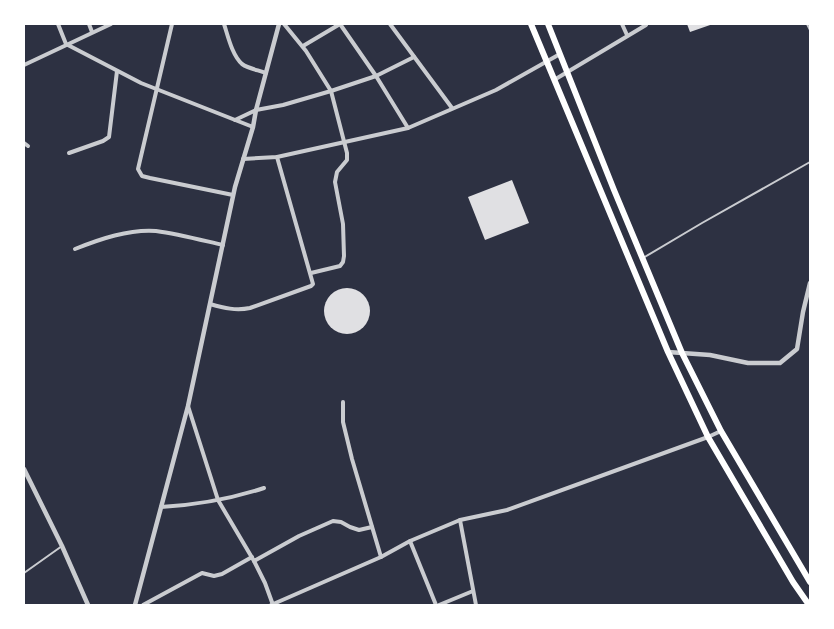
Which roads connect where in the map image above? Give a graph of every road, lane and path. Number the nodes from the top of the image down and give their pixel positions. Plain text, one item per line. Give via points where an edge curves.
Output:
1 (58, 24) edge
2 (89, 24) edge
3 (111, 24) edge
4 (172, 24) edge
5 (224, 24) edge
6 (279, 24) edge
7 (284, 24) edge
8 (390, 24) edge
9 (531, 24) edge
10 (548, 24) edge
11 (622, 24) edge
12 (807, 24) edge
13 (646, 25) dead end
14 (810, 30) edge
15 (92, 32) junction
16 (627, 35) junction
17 (66, 44) junction
18 (303, 46) junction
19 (560, 54) junction
20 (414, 57) junction
21 (546, 61) junction
22 (24, 65) edge
23 (118, 71) junction
24 (266, 73) junction
25 (567, 73) junction
26 (376, 76) junction
27 (554, 80) junction
28 (157, 90) junction
29 (331, 91) junction
30 (452, 108) junction
31 (256, 110) junction
32 (235, 120) junction
33 (253, 127) junction
34 (408, 128) junction
35 (344, 142) junction
36 (69, 153) dead end
37 (277, 156) junction
38 (243, 159) junction
39 (810, 162) edge
40 (233, 195) junction
41 (223, 245) junction
42 (75, 249) dead end
43 (643, 258) junction
44 (311, 273) junction
45 (810, 283) edge
46 (210, 304) junction
47 (668, 352) junction
48 (682, 353) junction
49 (343, 402) dead end
50 (188, 406) junction
51 (721, 430) junction
52 (708, 437) junction
53 (24, 469) edge
54 (264, 488) dead end
55 (218, 500) junction
56 (161, 507) junction
57 (460, 520) junction
58 (372, 527) junction
59 (410, 541) junction
60 (62, 546) junction
61 (252, 557) junction
62 (381, 557) junction
63 (254, 562) junction
64 (24, 573) edge
65 (810, 582) edge
66 (473, 591) junction
67 (88, 605) edge
68 (135, 605) edge
69 (143, 605) edge
70 (272, 605) edge
71 (436, 605) edge
72 (439, 605) edge
73 (476, 605) edge
74 (809, 605) edge

1 - 17 street
2 - 15 street
3 - 15 street
4 - 28 street
5 - 24 street via 242,64
6 - 24 street
7 - 18 street
8 - 20 street
9 - 21 main road
10 - 19 main road
11 - 16 street
12 - 14 lane
13 - 16 street
15 - 17 street
16 - 25 street
17 - 22 street
17 - 23 street
18 - 26 street via 340,24
18 - 29 street
19 - 21 street
19 - 25 main road
20 - 26 street
20 - 30 street
21 - 27 main road
21 - 30 street via 496,90
23 - 28 street
23 - 36 street via 109,137 103,142
24 - 31 street
25 - 27 street
25 - 43 main road
26 - 29 street
26 - 34 street
27 - 47 main road
28 - 32 street
28 - 40 street via 138,166 139,173 150,178
29 - 31 street
29 - 35 street
30 - 34 street
31 - 32 street
31 - 33 street
32 - 33 street
33 - 38 street
34 - 35 street
35 - 37 street
35 - 44 street via 347,160 337,172 335,182 343,224 343,262 340,266
37 - 38 street
37 - 44 street
38 - 40 street
39 - 43 lane
40 - 41 street
41 - 42 street via 156,231 143,231 99,240
41 - 46 street
43 - 48 main road
44 - 46 street via 311,286 250,308 231,309
45 - 48 street via 797,349 780,363 748,363 710,355
46 - 50 street
47 - 48 street
47 - 52 main road
48 - 51 main road
49 - 58 street via 343,422
50 - 55 street
50 - 56 street
51 - 52 street
51 - 65 main road
52 - 57 street via 507,510
52 - 74 main road
53 - 60 street
54 - 55 street
55 - 56 street
55 - 61 street
56 - 68 street
57 - 59 street
57 - 66 street
58 - 62 street
58 - 63 street via 359,530 333,521 299,536
59 - 62 street
59 - 71 street
60 - 64 lane
60 - 67 street
61 - 63 street
61 - 69 street via 222,574 214,576 202,573
62 - 70 street
63 - 70 street via 265,583
66 - 72 street
66 - 73 street

